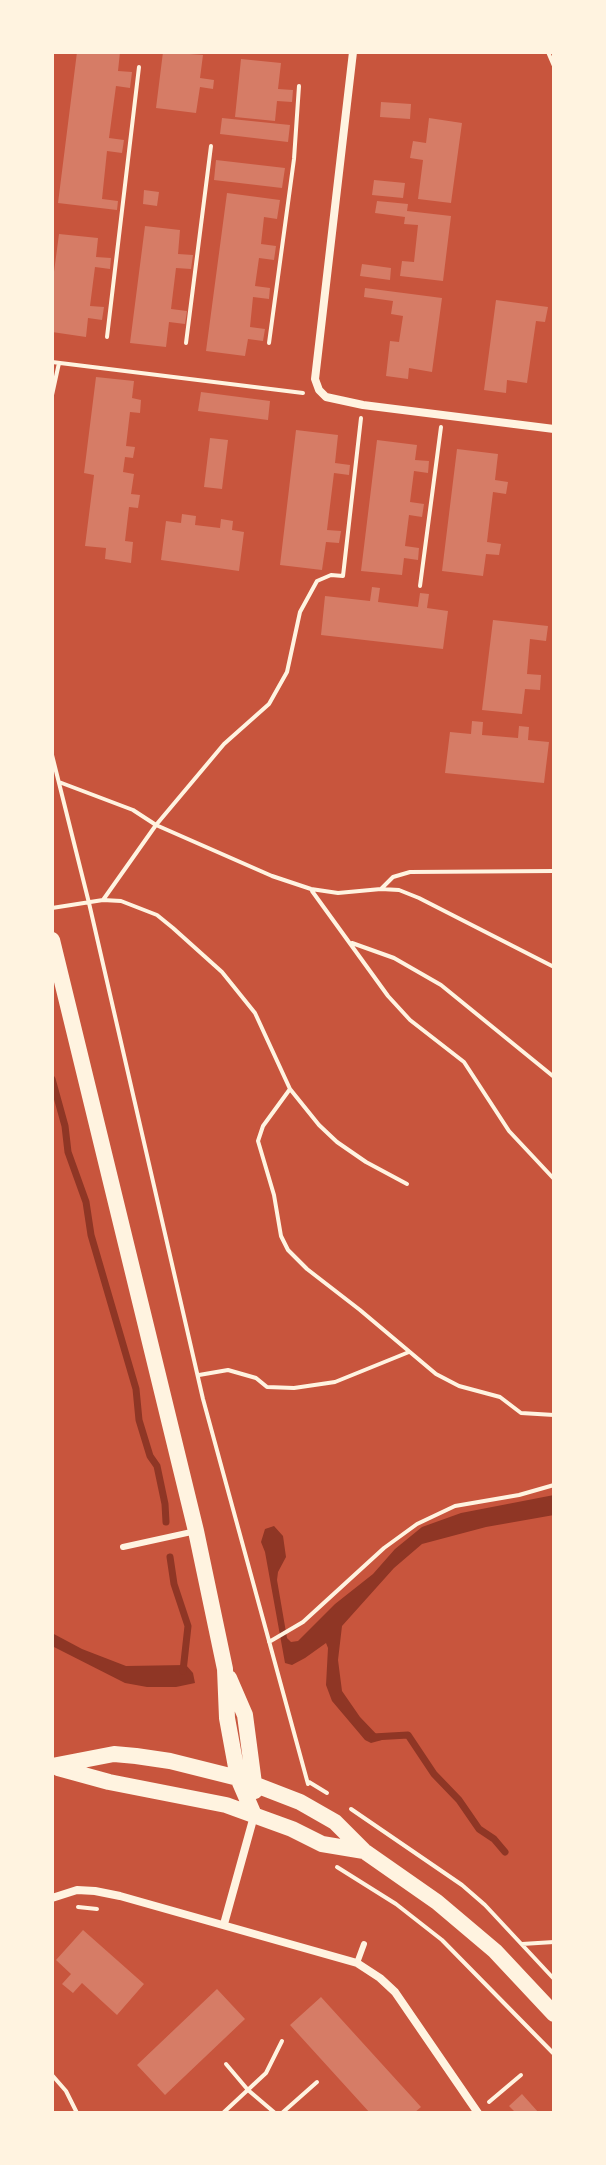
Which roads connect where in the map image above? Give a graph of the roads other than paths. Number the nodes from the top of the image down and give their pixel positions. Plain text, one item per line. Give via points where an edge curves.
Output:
1 (353, 52) edge
2 (554, 429) edge
3 (52, 940) edge
4 (196, 1531) junction
5 (123, 1547) dead end
6 (225, 1669) junction
7 (52, 1766) edge
8 (238, 1778) junction
9 (255, 1784) junction
10 (254, 1815) junction
11 (364, 1851) junction
12 (52, 1898) edge
13 (224, 1924) junction
14 (364, 1944) dead end
15 (357, 1963) junction
16 (554, 2014) edge
17 (478, 2112) edge

1 - 2 street via 315,379 319,390 326,397 363,405
3 - 4 main road
4 - 5 lane
4 - 6 main road
6 - 8 main road
6 - 9 main road via 245,1715
7 - 8 main road via 114,1754
7 - 10 main road
8 - 9 main road
8 - 10 main road
9 - 10 main road
9 - 11 main road via 335,1822
10 - 11 main road via 322,1844
10 - 13 street
11 - 16 main road via 427,1894 495,1951
12 - 13 street via 95,1891
13 - 15 street
14 - 15 lane
15 - 17 street via 395,1992

